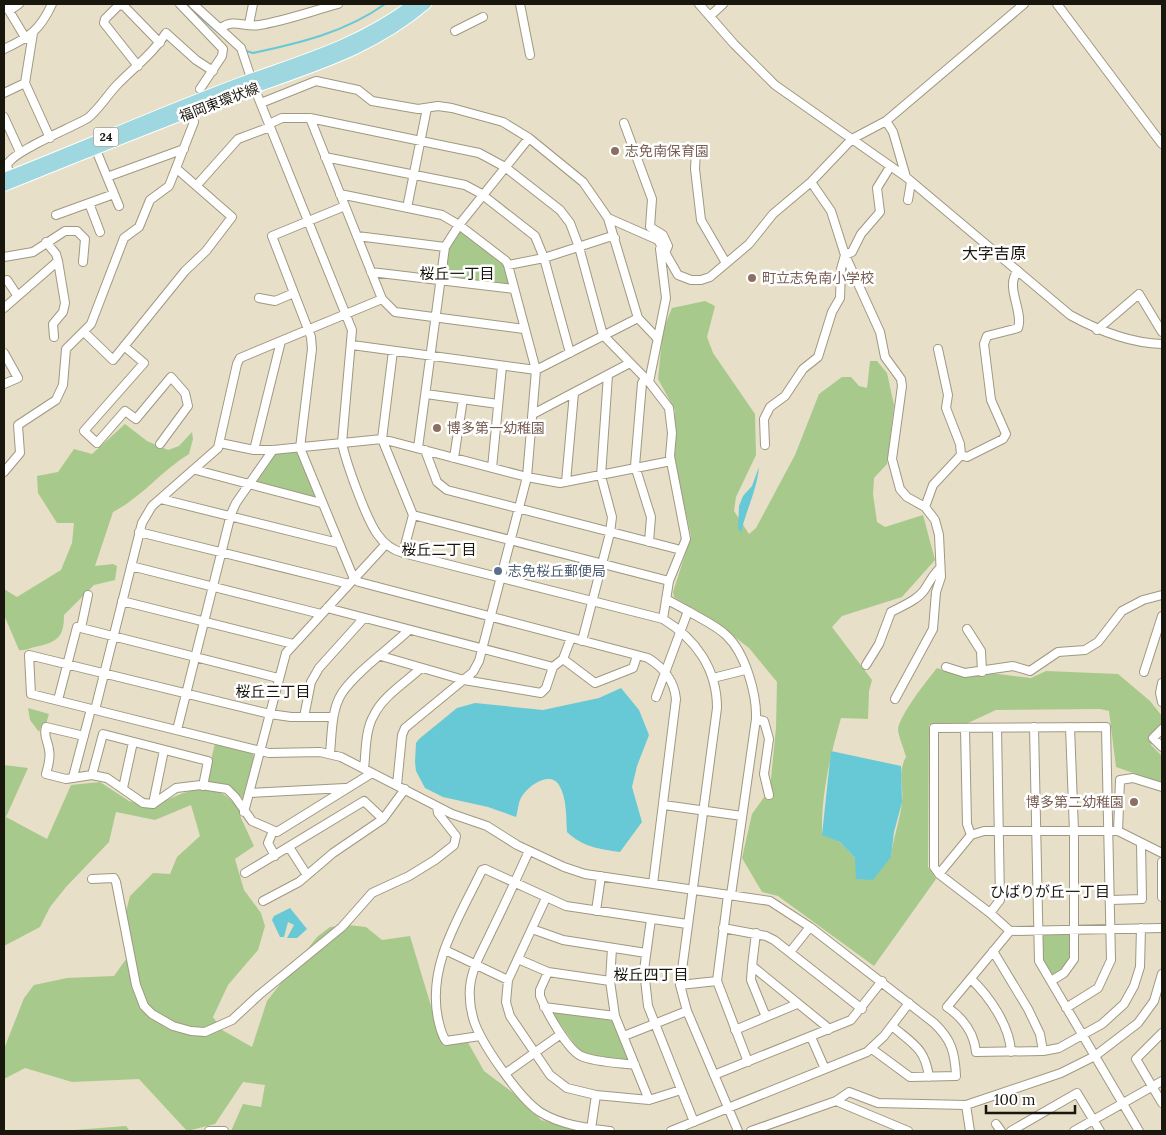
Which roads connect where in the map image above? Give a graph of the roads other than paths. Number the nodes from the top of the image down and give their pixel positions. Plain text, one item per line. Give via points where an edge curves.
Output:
1 (19, 4) edge
2 (44, 4) edge
3 (52, 4) edge
4 (180, 4) edge
5 (193, 4) edge
6 (255, 4) edge
7 (338, 4) edge
8 (413, 4) edge
9 (426, 4) edge
10 (520, 4) edge
11 (699, 4) edge
12 (723, 4) edge
13 (1024, 4) edge
14 (1057, 4) edge
15 (7, 7) edge
16 (710, 16) junction
17 (483, 17) dead end
18 (45, 18) junction
19 (249, 24) junction
20 (224, 31) junction
21 (455, 31) dead end
22 (33, 33) junction
23 (26, 39) junction
24 (160, 43) junction
25 (4, 49) edge
26 (530, 55) dead end
27 (138, 66) junction
28 (213, 71) junction
29 (25, 82) junction
30 (253, 83) junction
31 (200, 90) dead end
32 (4, 93) edge
33 (260, 103) junction
34 (427, 108) junction
35 (4, 117) edge
36 (310, 118) junction
37 (886, 121) junction
38 (194, 122) dead end
39 (624, 123) dead end
40 (270, 125) junction
41 (50, 138) junction
42 (529, 138) junction
43 (852, 139) junction
44 (421, 142) junction
45 (1162, 144) edge
46 (184, 149) junction
47 (96, 150) junction
48 (696, 150) dead end
49 (20, 152) junction
50 (325, 157) junction
51 (505, 167) junction
52 (890, 167) junction
53 (177, 169) junction
54 (414, 174) junction
55 (107, 177) junction
56 (909, 179) junction
57 (7, 181) edge
58 (811, 182) junction
59 (197, 184) junction
60 (114, 194) junction
61 (340, 194) junction
62 (483, 195) junction
63 (908, 200) dead end
64 (89, 203) junction
65 (119, 206) dead end
66 (345, 206) junction
67 (407, 208) junction
68 (56, 215) dead end
69 (608, 218) junction
70 (307, 221) junction
71 (459, 225) junction
72 (100, 232) dead end
73 (357, 236) junction
74 (615, 238) junction
75 (46, 242) junction
76 (660, 244) junction
77 (579, 246) junction
78 (445, 247) junction
79 (665, 253) junction
80 (845, 254) junction
81 (4, 257) edge
82 (544, 258) junction
83 (58, 262) junction
84 (83, 262) dead end
85 (726, 263) junction
86 (508, 265) junction
87 (1018, 271) junction
88 (371, 272) junction
89 (440, 280) junction
90 (4, 281) edge
91 (514, 289) junction
92 (294, 293) junction
93 (17, 295) junction
94 (259, 298) dead end
95 (382, 299) junction
96 (4, 308) edge
97 (346, 314) junction
98 (436, 318) junction
99 (638, 318) junction
100 (309, 329) junction
101 (524, 329) junction
102 (1097, 330) junction
103 (84, 332) junction
104 (1162, 332) edge
105 (603, 335) junction
106 (54, 337) dead end
107 (657, 338) junction
108 (281, 341) junction
109 (1162, 344) edge
110 (352, 345) junction
111 (124, 346) junction
112 (938, 349) dead end
113 (393, 351) junction
114 (4, 353) edge
115 (570, 353) junction
116 (431, 356) junction
117 (630, 363) junction
118 (502, 366) junction
119 (536, 370) junction
120 (608, 375) junction
121 (647, 380) junction
122 (4, 384) edge
123 (574, 393) junction
124 (426, 394) junction
125 (463, 399) junction
126 (498, 404) junction
127 (532, 414) junction
128 (382, 439) junction
129 (220, 443) junction
130 (342, 443) junction
131 (160, 444) dead end
132 (765, 445) dead end
133 (300, 448) junction
134 (422, 449) junction
135 (254, 450) junction
136 (273, 450) junction
137 (961, 455) junction
138 (454, 458) junction
139 (671, 461) junction
140 (492, 468) junction
141 (635, 469) junction
142 (196, 470) junction
143 (4, 472) edge
144 (600, 476) junction
145 (527, 478) junction
146 (566, 482) junction
147 (249, 485) junction
148 (161, 499) junction
149 (321, 502) junction
150 (924, 507) junction
151 (519, 509) junction
152 (413, 515) junction
153 (230, 516) junction
154 (139, 532) junction
155 (610, 533) junction
156 (510, 540) junction
157 (649, 542) junction
158 (338, 543) junction
159 (386, 544) junction
160 (681, 550) junction
161 (221, 552) junction
162 (403, 553) junction
163 (602, 565) junction
164 (131, 566) junction
165 (939, 569) junction
166 (500, 577) junction
167 (352, 581) junction
168 (669, 581) junction
169 (213, 587) junction
170 (88, 595) dead end
171 (1162, 595) edge
172 (666, 599) junction
173 (122, 601) junction
174 (592, 601) junction
175 (324, 611) junction
176 (688, 611) junction
177 (1162, 616) edge
178 (490, 617) junction
179 (364, 618) junction
180 (662, 619) junction
181 (204, 622) junction
182 (81, 628) junction
183 (967, 629) dead end
184 (409, 630) junction
185 (680, 630) junction
186 (1160, 632) edge
187 (113, 636) junction
188 (571, 638) junction
189 (582, 641) junction
190 (293, 644) junction
191 (481, 649) junction
192 (381, 656) junction
193 (637, 656) junction
194 (195, 657) junction
195 (564, 659) junction
196 (67, 664) junction
197 (866, 665) dead end
198 (553, 667) junction
199 (946, 667) dead end
200 (421, 668) junction
201 (745, 670) junction
202 (665, 671) junction
203 (982, 672) junction
204 (1144, 672) dead end
205 (104, 673) junction
206 (278, 678) junction
207 (713, 678) junction
208 (464, 680) junction
209 (1162, 683) edge
210 (186, 694) junction
211 (656, 697) dead end
212 (895, 699) dead end
213 (58, 700) junction
214 (1162, 702) edge
215 (93, 709) junction
216 (270, 714) junction
217 (304, 717) junction
218 (333, 717) junction
219 (756, 718) junction
220 (1034, 727) junction
221 (1070, 727) junction
222 (964, 728) junction
223 (997, 728) junction
224 (1162, 729) edge
225 (176, 730) junction
226 (84, 736) junction
227 (133, 742) junction
228 (1162, 747) edge
229 (164, 750) junction
230 (261, 751) junction
231 (330, 753) junction
232 (364, 768) junction
233 (372, 773) junction
234 (92, 775) junction
235 (73, 777) junction
236 (397, 785) junction
237 (203, 786) junction
238 (1162, 787) edge
239 (123, 788) junction
240 (347, 788) junction
241 (405, 789) junction
242 (249, 793) junction
243 (769, 795) dead end
244 (153, 804) junction
245 (664, 806) junction
246 (437, 807) junction
247 (704, 811) junction
248 (244, 812) junction
249 (742, 816) junction
250 (383, 819) junction
251 (273, 830) junction
252 (999, 831) junction
253 (1037, 831) junction
254 (1074, 831) junction
255 (1114, 831) junction
256 (971, 835) junction
257 (1141, 843) junction
258 (289, 847) junction
259 (529, 851) junction
260 (1162, 853) edge
261 (274, 856) junction
262 (1162, 862) edge
263 (245, 873) dead end
264 (939, 874) junction
265 (307, 875) junction
266 (601, 876) junction
267 (92, 880) dead end
268 (515, 883) junction
269 (653, 884) junction
270 (692, 889) junction
271 (729, 895) junction
272 (1162, 897) edge
273 (546, 898) junction
274 (1111, 900) junction
275 (263, 901) dead end
276 (596, 911) junction
277 (990, 913) junction
278 (651, 919) junction
279 (687, 924) junction
280 (810, 927) junction
281 (723, 928) junction
282 (1141, 928) junction
283 (1162, 928) edge
284 (532, 929) junction
285 (1111, 929) junction
286 (1076, 930) junction
287 (1010, 931) junction
288 (1039, 931) junction
289 (756, 934) junction
290 (612, 948) junction
291 (445, 950) junction
292 (790, 952) junction
293 (993, 952) junction
294 (646, 953) junction
295 (518, 959) junction
296 (475, 965) junction
297 (752, 966) junction
298 (548, 972) junction
299 (1162, 974) edge
300 (971, 979) junction
301 (508, 980) junction
302 (610, 981) junction
303 (717, 981) junction
304 (882, 981) junction
305 (1051, 981) junction
306 (680, 985) junction
307 (909, 1003) junction
308 (797, 1004) junction
309 (544, 1006) junction
310 (1066, 1008) junction
311 (862, 1009) junction
312 (687, 1011) junction
313 (615, 1016) junction
314 (766, 1018) junction
315 (655, 1024) junction
316 (892, 1026) junction
317 (735, 1030) junction
318 (828, 1030) junction
319 (1162, 1033) edge
320 (562, 1034) junction
321 (480, 1036) junction
322 (624, 1036) junction
323 (1082, 1036) junction
324 (811, 1037) junction
325 (872, 1049) junction
326 (1044, 1051) junction
327 (535, 1052) junction
328 (1011, 1052) junction
329 (1095, 1056) junction
330 (748, 1062) junction
331 (635, 1065) junction
332 (824, 1069) junction
333 (506, 1073) junction
334 (714, 1076) junction
335 (929, 1077) junction
336 (1162, 1081) edge
337 (1152, 1087) junction
338 (681, 1090) junction
339 (596, 1095) junction
340 (649, 1100) junction
341 (836, 1101) junction
342 (1122, 1103) junction
343 (1162, 1103) edge
344 (966, 1105) junction
345 (728, 1108) junction
346 (1093, 1120) junction
347 (694, 1122) junction
348 (591, 1129) junction
349 (209, 1131) edge
350 (224, 1131) edge
351 (610, 1131) edge
352 (671, 1131) edge
353 (738, 1131) edge
354 (751, 1131) edge
355 (908, 1131) edge
356 (970, 1131) edge
357 (1012, 1131) edge
358 (1074, 1131) edge
359 (1100, 1131) edge
360 (1139, 1131) edge

1 - 15 street
2 - 18 street
3 - 18 street
4 - 28 street via 223,48
5 - 20 street
6 - 19 street
7 - 19 street via 256,26
8 - 30 main road, 福岡東環状線 / 24 via 365,36
9 - 30 main road, 福岡東環状線 / 24 via 368,44
10 - 26 street
11 - 16 street
12 - 16 street
13 - 37 street
14 - 45 street
15 - 23 street
16 - 43 street via 774,85
17 - 21 street
18 - 22 street
19 - 20 street via 226,24
20 - 30 street via 241,48
22 - 23 street
22 - 29 street
23 - 25 street
24 - 27 street
24 - 27 street via 124,6 119,5 110,14 104,23
24 - 28 street via 166,33 169,34 196,60
27 - 41 street via 115,87 97,111
28 - 31 street
29 - 32 street
29 - 41 street
30 - 33 street
30 - 47 main road, 福岡東環状線 / 24
30 - 57 main road, 福岡東環状線 / 24
33 - 34 street via 316,81 358,90 372,100
33 - 40 street
34 - 42 street via 452,108 493,118
34 - 44 street
35 - 49 street
36 - 40 street via 291,117
36 - 44 street
36 - 50 street
37 - 43 street
37 - 56 street
38 - 46 street
39 - 79 street via 652,199 649,225 663,235 668,246
40 - 59 street via 238,139
40 - 70 street
41 - 49 street
42 - 51 street
42 - 69 street via 583,182
43 - 52 street
43 - 58 street
44 - 51 street via 478,153
44 - 54 street
46 - 53 street
46 - 55 street
47 - 55 street
47 - 57 main road, 福岡東環状線 / 24
48 - 85 street via 701,220
49 - 57 street via 9,159
50 - 54 street
50 - 61 street
51 - 62 street
51 - 77 street via 560,210 570,223
52 - 56 street
52 - 80 street via 876,188 880,212 861,234 852,252
53 - 59 street
53 - 103 street via 169,186 150,200 139,226 124,238 91,324
54 - 62 street via 465,185
54 - 67 street
55 - 60 street
56 - 63 street
56 - 87 street
58 - 80 street via 831,212
58 - 85 street via 773,214 755,238
59 - 111 street via 232,217
60 - 64 street
60 - 65 street
61 - 66 street
61 - 67 street
62 - 71 street
62 - 82 street via 535,236
64 - 68 street
64 - 72 street
66 - 70 street
66 - 73 street
67 - 71 street via 442,215
69 - 74 street
69 - 76 street via 658,240
70 - 92 street via 272,236
70 - 97 street
71 - 78 street
71 - 86 street
73 - 78 street
73 - 88 street
74 - 77 street
74 - 99 street
75 - 81 street via 33,252
75 - 83 street
75 - 84 street via 65,231 77,231 85,239
76 - 79 street
76 - 107 street via 666,298
77 - 82 street
77 - 105 street
78 - 89 street
79 - 85 street via 678,275 691,280 710,277
80 - 132 street via 840,298 832,312 818,357 803,369 785,396 770,407 764,419
80 - 150 street via 880,332 886,356 901,379 892,459 895,475 907,497
82 - 86 street
82 - 115 street
83 - 93 street
83 - 106 street via 65,302 63,312 53,324
86 - 91 street
87 - 102 street via 1070,315
87 - 137 street via 1013,286 1020,322 1018,328 987,336 984,344 990,400 1006,434 1003,439 967,457
88 - 89 street
88 - 95 street
89 - 91 street
89 - 98 street
90 - 93 street via 8,280
91 - 101 street
92 - 94 street via 275,301
92 - 100 street
93 - 96 street
95 - 97 street
95 - 98 street via 394,312
97 - 100 street
97 - 110 street via 352,330
98 - 101 street
98 - 116 street
99 - 105 street
99 - 107 street
100 - 108 street
100 - 133 street via 312,349
101 - 119 street
102 - 104 street via 1138,294
102 - 109 street
103 - 111 street via 113,360
103 - 143 street via 65,352 64,380 56,400 18,425 20,453
105 - 115 street
105 - 117 street
107 - 121 street
108 - 129 street via 240,358
108 - 135 street
110 - 113 street
110 - 130 street
111 - 131 street via 144,362 84,431 96,443 125,411 136,419 171,377 186,393 188,406
112 - 137 street via 947,387 946,408
113 - 116 street
113 - 128 street
114 - 122 street via 18,378
115 - 119 street
116 - 118 street
116 - 124 street
117 - 120 street
117 - 121 street
118 - 119 street
118 - 126 street
119 - 127 street
120 - 123 street
120 - 144 street
121 - 139 street via 669,408
121 - 141 street via 642,383
123 - 127 street
123 - 146 street
124 - 125 street
124 - 134 street
125 - 126 street
125 - 138 street
126 - 140 street
127 - 145 street
128 - 130 street
128 - 134 street
128 - 152 street
129 - 135 street
129 - 142 street via 214,454
130 - 133 street
130 - 159 street via 376,534
133 - 136 street
133 - 149 street
134 - 138 street
134 - 151 street via 437,482 447,490
135 - 136 street
136 - 147 street
137 - 150 street via 933,485
138 - 140 street
139 - 141 street
139 - 160 street via 686,531
140 - 145 street
141 - 144 street
141 - 157 street via 651,517
142 - 147 street
142 - 148 street
144 - 146 street
144 - 155 street via 612,517
145 - 146 street
145 - 151 street
147 - 149 street
147 - 153 street
148 - 153 street
148 - 154 street via 147,512
149 - 158 street
150 - 165 street via 935,520 939,535
151 - 155 street
151 - 156 street
152 - 156 street
152 - 162 street
153 - 158 street
153 - 161 street
154 - 161 street
154 - 164 street
155 - 157 street
155 - 163 street
156 - 163 street
156 - 166 street
157 - 160 street
158 - 167 street
159 - 162 street
159 - 167 street
160 - 168 street
161 - 167 street
161 - 169 street
162 - 166 street
163 - 168 street
163 - 174 street
164 - 169 street
164 - 173 street
165 - 197 street via 924,590 891,612 880,644
165 - 212 street via 941,577 936,592 933,629
166 - 174 street
166 - 178 street
167 - 175 street
167 - 178 street
168 - 172 street
169 - 175 street
169 - 181 street
170 - 182 street
171 - 203 street via 1122,611 1098,642 1085,650 1058,652 1030,671 1013,666
172 - 176 street
172 - 180 street
173 - 181 street
173 - 187 street
174 - 180 street
174 - 189 street
175 - 179 street
175 - 190 street
176 - 185 street
176 - 201 street via 728,636
177 - 186 street
178 - 188 street
178 - 191 street
179 - 184 street
179 - 217 street via 319,668 312,682
180 - 185 street
181 - 190 street
181 - 194 street
182 - 187 street
182 - 196 street via 77,627
183 - 203 street via 981,651
184 - 191 street
184 - 192 street
185 - 202 street
185 - 207 street via 704,658
186 - 204 street
187 - 194 street
187 - 205 street
188 - 189 street
188 - 195 street
189 - 193 street
190 - 206 street via 284,657
191 - 198 street
191 - 208 street via 473,672
192 - 200 street
192 - 218 street via 341,694
193 - 195 street via 633,668 595,683
193 - 202 street via 648,658
194 - 206 street
194 - 210 street
195 - 198 street
196 - 205 street
196 - 213 street
196 - 213 street via 29,655 31,694
198 - 208 street via 541,693
199 - 203 street via 965,673
200 - 208 street
200 - 232 street via 379,706 373,716 368,729
201 - 207 street
201 - 219 street via 757,705
202 - 211 street
202 - 245 street via 676,699
205 - 210 street
205 - 215 street
206 - 216 street
207 - 247 street via 717,708
208 - 236 street via 405,728
209 - 214 street
210 - 216 street
210 - 225 street
213 - 215 street
215 - 225 street
215 - 226 street
216 - 217 street
216 - 230 street
217 - 218 street
218 - 231 street
219 - 243 street via 764,721 769,739 764,774
219 - 249 street
220 - 221 street
220 - 223 street
220 - 253 street
221 - 254 street
221 - 255 street via 1106,727
222 - 223 street
222 - 256 street via 967,824
222 - 264 street via 934,728 934,867
223 - 252 street
224 - 228 street via 1153,738
225 - 230 street
226 - 235 street
226 - 235 street via 46,727 44,735 50,749 46,774 66,779
227 - 229 street
227 - 234 street via 103,734
227 - 239 street
229 - 237 street via 208,761
229 - 244 street
230 - 231 street
230 - 242 street
231 - 232 street
232 - 233 street
233 - 236 street
233 - 240 street
234 - 235 street
234 - 239 street via 107,778
236 - 241 street
237 - 244 street via 176,788
237 - 248 street via 227,789 236,796
238 - 255 street via 1133,778 1120,780
239 - 244 street via 143,803
240 - 242 street
240 - 251 street via 277,832
241 - 246 street
241 - 250 street
242 - 248 street
245 - 247 street
245 - 269 street
246 - 259 street via 487,826
246 - 267 street via 438,814 456,836 454,845 415,872 372,894 342,927 232,1020 205,1032 173,1026 144,1006 136,985 116,882 114,878 105,877
247 - 249 street
247 - 270 street
248 - 251 street via 252,821
249 - 271 street
250 - 258 street via 364,801
250 - 265 street
251 - 261 street via 268,843
252 - 253 street
252 - 256 street
252 - 277 street via 1000,900
253 - 254 street
253 - 288 street
254 - 255 street
254 - 286 street
255 - 257 street
255 - 274 street
256 - 264 street
257 - 260 street
257 - 274 street via 1142,899
258 - 261 street
258 - 265 street
259 - 266 street via 564,867
259 - 268 street
261 - 263 street
262 - 272 street
264 - 277 street
265 - 275 street
266 - 269 street
266 - 276 street
268 - 273 street
268 - 291 street via 482,870
268 - 296 street
269 - 270 street
270 - 271 street
270 - 279 street
271 - 280 street via 770,901
271 - 281 street
273 - 276 street via 566,906
273 - 284 street
274 - 285 street
276 - 278 street
277 - 287 street
278 - 279 street
278 - 294 street
279 - 306 street
280 - 292 street
280 - 304 street
281 - 289 street
281 - 303 street
282 - 283 street
282 - 285 street
282 - 323 street via 1140,967 1131,992 1110,1018
284 - 290 street via 563,940
284 - 295 street
285 - 286 street
285 - 310 street via 1111,960 1104,978 1087,997
286 - 288 street
286 - 305 street via 1074,959 1064,973
287 - 288 street
287 - 293 street
288 - 305 street via 1039,961
289 - 292 street via 774,940
289 - 297 street
290 - 294 street
290 - 302 street
291 - 296 street
291 - 321 street via 437,969 434,1001 441,1032 446,1041
292 - 311 street
293 - 300 street
293 - 326 street via 1028,1009
294 - 315 street via 645,989
295 - 298 street
295 - 301 street
296 - 301 street
296 - 321 street via 470,999
297 - 308 street
297 - 314 street via 751,980
298 - 302 street
298 - 309 street via 540,990
299 - 329 street via 1154,1001 1138,1023
300 - 328 street via 982,989 1006,1031
300 - 328 street via 947,1007 965,1023 976,1052
301 - 327 street via 506,1002 510,1016
302 - 313 street
303 - 306 street
303 - 317 street
304 - 307 street
304 - 311 street
305 - 310 street
306 - 312 street
307 - 316 street
307 - 335 street via 944,1032 954,1048 956,1076
308 - 314 street
308 - 318 street
309 - 313 street
309 - 320 street
310 - 323 street
311 - 318 street via 851,1020
312 - 315 street
312 - 334 street
313 - 322 street
314 - 317 street
315 - 322 street
315 - 338 street
316 - 325 street
316 - 335 street via 920,1049 927,1060
317 - 330 street
318 - 324 street
319 - 337 street via 1136,1059
320 - 327 street
320 - 331 street via 582,1056
321 - 333 street
322 - 331 street
323 - 326 street via 1059,1048
323 - 329 street
324 - 330 street
324 - 332 street
325 - 332 street
325 - 335 street via 910,1078
326 - 328 street
327 - 333 street
327 - 339 street via 550,1075 559,1082 576,1091
329 - 342 street
329 - 344 street via 1061,1072
330 - 334 street
331 - 340 street
332 - 345 street
333 - 348 street via 526,1100 540,1112 554,1120
334 - 345 street
336 - 337 street
337 - 342 street
337 - 343 street
338 - 340 street
338 - 347 street
339 - 340 street
339 - 348 street
341 - 344 street via 850,1092 878,1103
341 - 354 street
341 - 355 street
342 - 346 street
342 - 360 street
344 - 356 street
345 - 347 street
345 - 353 street
346 - 357 street via 1077,1093
346 - 358 street
346 - 359 street
347 - 352 street
348 - 351 street
349 - 350 street

